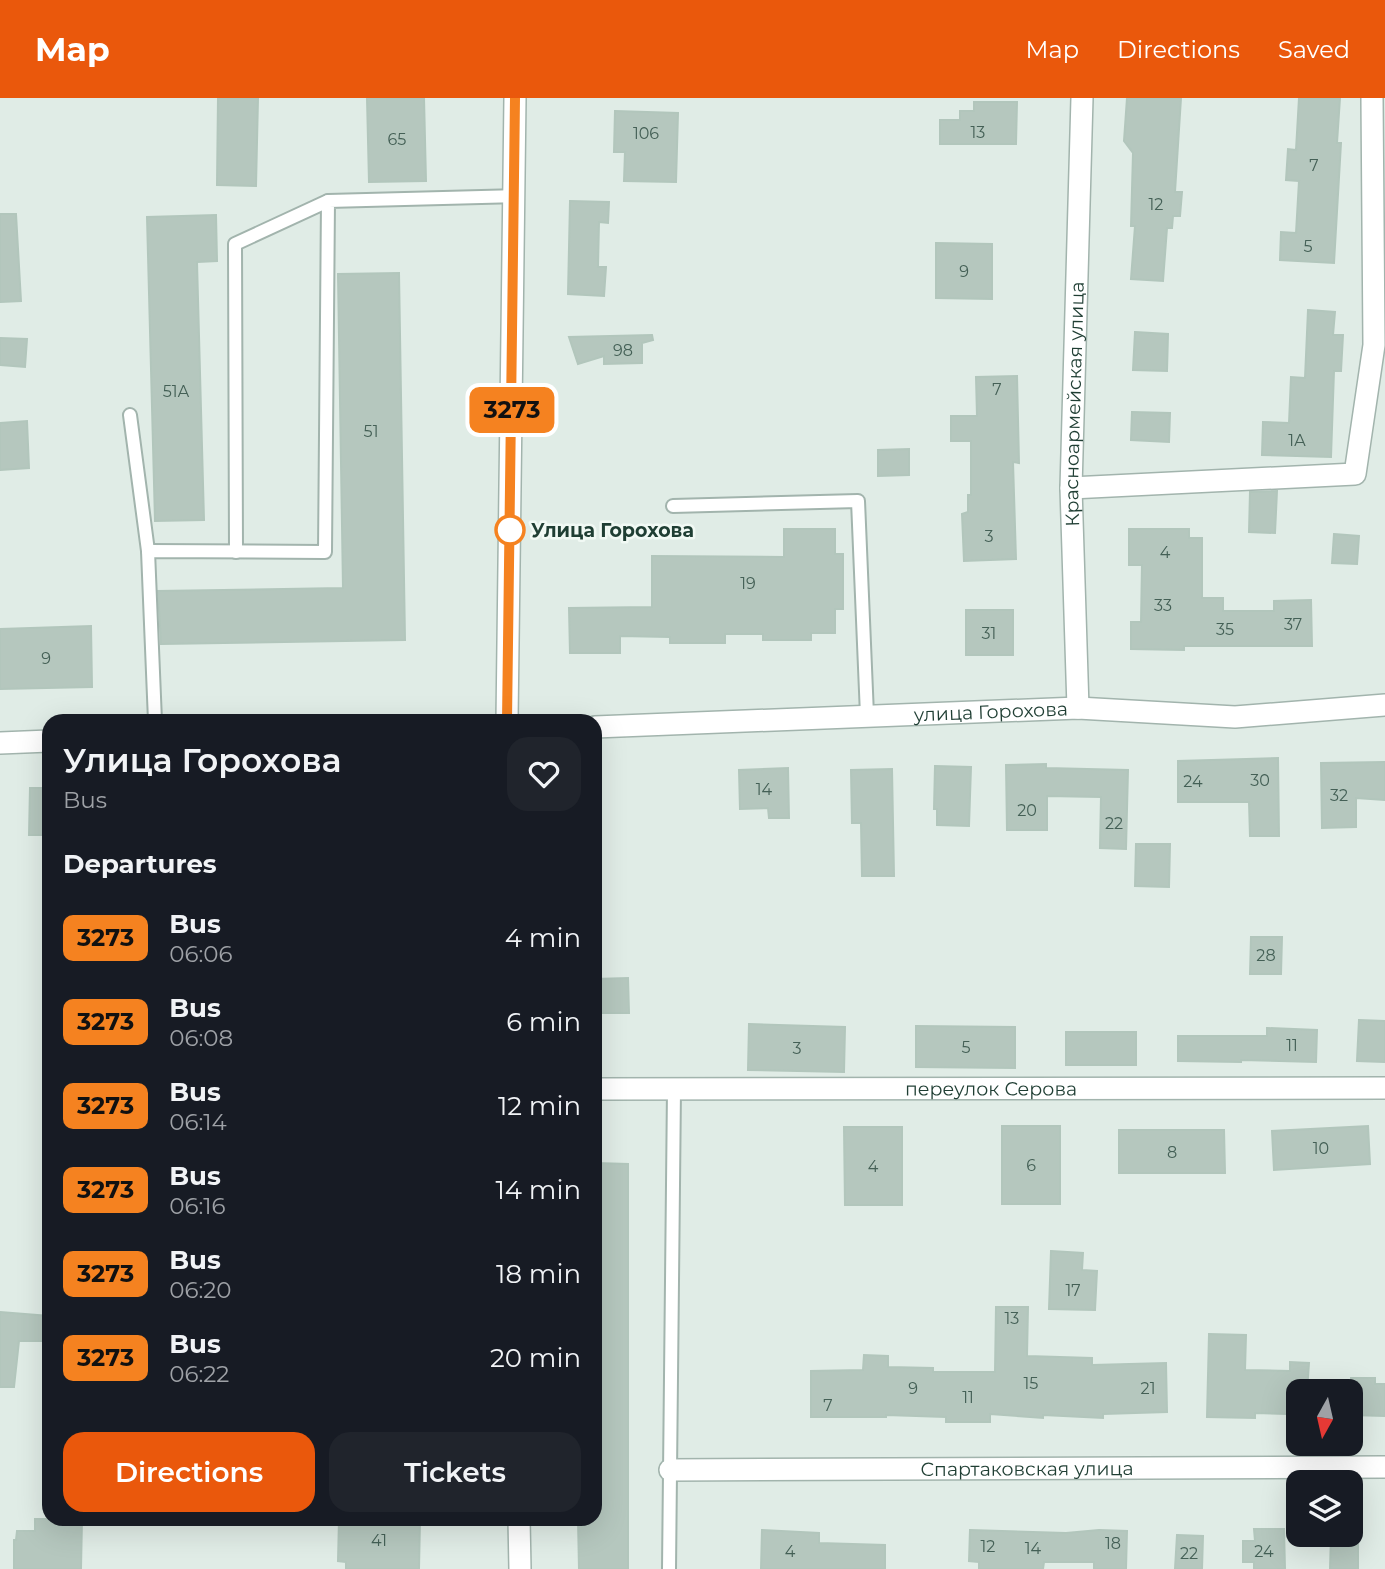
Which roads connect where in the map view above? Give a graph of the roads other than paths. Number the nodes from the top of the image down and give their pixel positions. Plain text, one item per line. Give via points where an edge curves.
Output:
1 (515, 98) edge
2 (1082, 98) edge
3 (1372, 98) edge
4 (515, 196) junction
5 (328, 201) junction
6 (130, 415) dead end
7 (1071, 488) junction
8 (673, 506) dead end
9 (148, 551) junction
10 (236, 552) junction
11 (1385, 705) edge
12 (1078, 708) junction
13 (155, 714) edge
14 (507, 714) edge
15 (867, 715) junction
16 (602, 727) edge
17 (42, 741) edge
18 (0, 743) edge
19 (1385, 1088) edge
20 (602, 1089) edge
21 (674, 1089) junction
22 (1385, 1467) edge
23 (670, 1470) junction
24 (519, 1526) edge
25 (520, 1569) edge
26 (669, 1569) edge

1 - 4 street
2 - 7 street, Красноармейская улица
3 - 7 street via 1374,345 1355,474
4 - 5 lane
4 - 14 street
5 - 10 lane via 234,244
5 - 10 lane via 325,552
6 - 9 lane
7 - 12 street, Красноармейская улица
8 - 15 lane via 858,501
9 - 10 lane
9 - 13 lane
11 - 12 street, улица Горохова via 1235,716
12 - 15 street, улица Горохова
15 - 16 street, улица Горохова
17 - 18 street
19 - 21 street, переулок Серова
20 - 21 street, переулок Серова
21 - 23 lane
22 - 23 street, Спартаковская улица
23 - 26 lane
24 - 25 street

